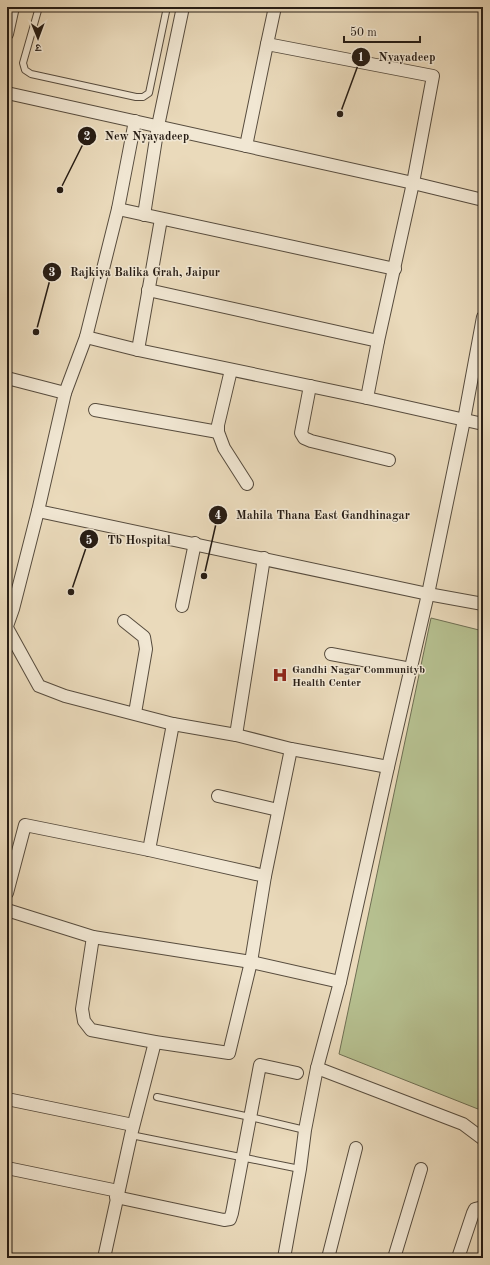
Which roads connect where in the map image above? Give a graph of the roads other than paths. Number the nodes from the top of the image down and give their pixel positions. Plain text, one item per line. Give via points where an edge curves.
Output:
1 (39, 7) edge
2 (167, 7) edge
3 (183, 7) edge
4 (275, 7) edge
5 (11, 8) edge
6 (7, 34) edge
7 (267, 44) junction
8 (7, 93) edge
9 (135, 121) junction
10 (158, 126) junction
11 (246, 146) junction
12 (413, 183) junction
13 (483, 200) edge
14 (118, 209) junction
15 (144, 215) junction
16 (160, 219) junction
17 (395, 269) junction
18 (148, 290) junction
19 (483, 317) edge
20 (86, 337) junction
21 (378, 341) junction
22 (138, 350) junction
23 (231, 370) junction
24 (7, 378) edge
25 (310, 386) junction
26 (65, 393) junction
27 (367, 398) junction
28 (95, 410) dead end
29 (464, 420) junction
30 (483, 424) edge
31 (218, 432) junction
32 (389, 460) dead end
33 (247, 484) dead end
34 (38, 511) junction
35 (195, 543) junction
36 (264, 558) junction
37 (428, 594) junction
38 (483, 604) edge
39 (182, 606) dead end
40 (124, 621) dead end
41 (7, 627) edge
42 (331, 654) dead end
43 (411, 669) junction
44 (135, 713) junction
45 (173, 724) junction
46 (236, 735) junction
47 (291, 749) junction
48 (388, 767) junction
49 (218, 796) dead end
50 (278, 810) junction
51 (149, 850) junction
52 (265, 876) junction
53 (7, 893) edge
54 (7, 910) edge
55 (93, 937) junction
56 (251, 962) junction
57 (340, 982) junction
58 (155, 1042) junction
59 (317, 1068) junction
60 (296, 1073) dead end
61 (157, 1097) dead end
62 (7, 1099) edge
63 (250, 1117) junction
64 (132, 1130) junction
65 (305, 1130) junction
66 (483, 1139) edge
67 (356, 1148) dead end
68 (242, 1157) junction
69 (7, 1168) edge
70 (421, 1169) dead end
71 (300, 1170) junction
72 (117, 1194) junction
73 (483, 1209) edge
74 (104, 1258) edge
75 (284, 1258) edge
76 (328, 1258) edge
77 (394, 1258) edge
78 (458, 1258) edge

1 - 2 lane via 23,63 25,70 31,74 136,97 143,97 149,93
3 - 10 street
4 - 7 street
5 - 6 street
7 - 11 street
7 - 12 street via 433,76
8 - 9 street
9 - 10 street
9 - 14 street
10 - 11 street
10 - 15 street
11 - 12 street
12 - 13 street
12 - 17 street
14 - 15 street
14 - 20 street
15 - 16 street
16 - 17 street
16 - 18 street
17 - 21 street
18 - 21 street
18 - 22 street
19 - 29 street
20 - 22 street
20 - 26 street
21 - 27 street
22 - 23 street
23 - 25 street
23 - 31 street
24 - 26 street
25 - 27 street
25 - 32 street via 301,433 304,438
26 - 34 street
27 - 29 street
28 - 31 street
29 - 30 street
29 - 37 street
31 - 33 street via 224,448
34 - 35 street
34 - 41 street
35 - 36 street
35 - 39 street
36 - 37 street
36 - 46 street
37 - 38 street
37 - 43 street
40 - 44 street via 144,637 146,649
41 - 44 street via 39,686 65,696
42 - 43 street
43 - 48 street
44 - 45 street
45 - 46 street
45 - 51 street
46 - 47 street
47 - 48 street
47 - 50 street
48 - 57 street
49 - 50 street
50 - 52 street
51 - 52 street
51 - 53 street via 25,825
52 - 56 street
54 - 55 street
55 - 56 street
55 - 58 street via 82,1009 84,1021 91,1030
56 - 57 street
56 - 58 street via 229,1053
57 - 59 street
58 - 64 street
59 - 65 street
59 - 66 street via 463,1124
60 - 63 street via 260,1065
61 - 63 lane
62 - 64 street
63 - 65 lane
63 - 68 street
64 - 68 lane
64 - 72 street
65 - 71 street
67 - 76 street
68 - 71 lane
68 - 72 street via 230,1219 224,1220
69 - 72 street
70 - 77 street
71 - 75 street
72 - 74 street
73 - 78 street via 475,1209

